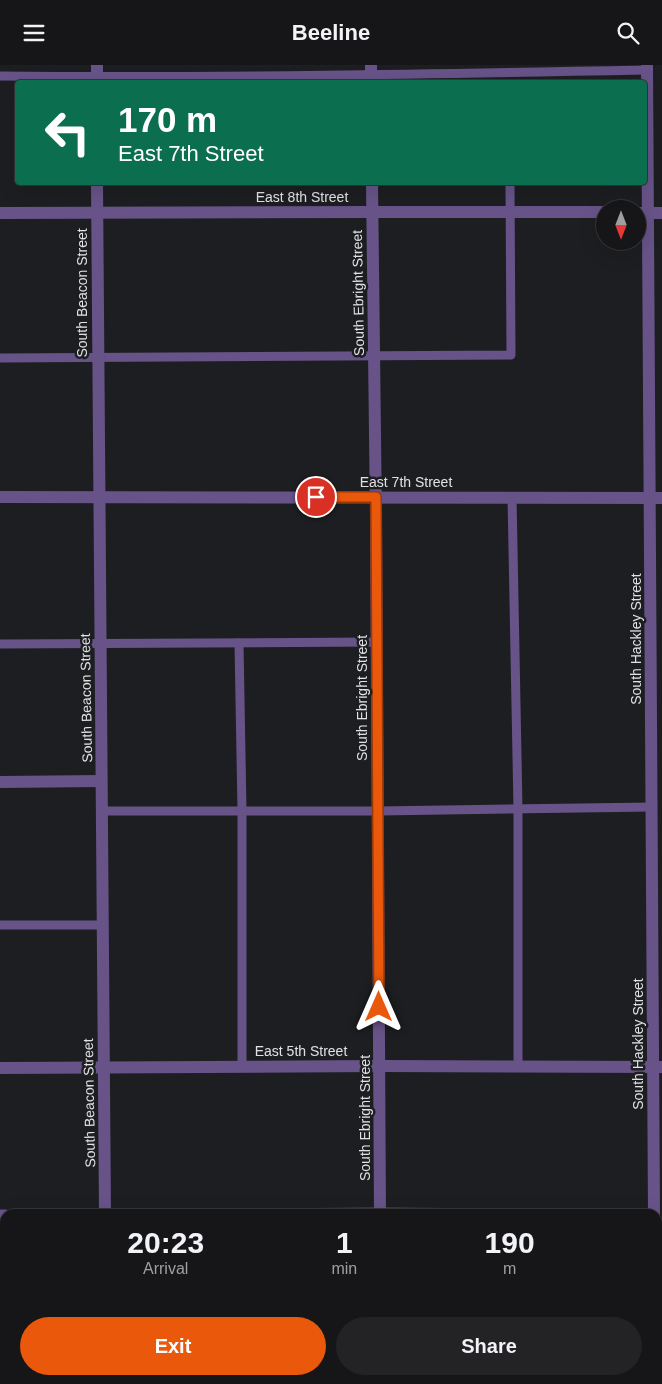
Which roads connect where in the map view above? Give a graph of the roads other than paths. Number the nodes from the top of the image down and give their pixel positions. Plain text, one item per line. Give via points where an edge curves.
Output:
1 (647, 68) edge
2 (371, 74) edge
3 (97, 75) edge
4 (0, 76) edge
5 (509, 78) edge
6 (97, 185) edge
7 (372, 185) edge
8 (510, 185) edge
9 (644, 185) edge
10 (643, 200) edge
11 (372, 212) junction
12 (510, 212) junction
13 (596, 212) edge
14 (0, 213) edge
15 (97, 213) junction
16 (646, 213) edge
17 (662, 213) edge
18 (645, 250) edge
19 (374, 356) junction
20 (0, 358) edge
21 (98, 358) junction
22 (0, 497) edge
23 (98, 497) junction
24 (376, 497) junction
25 (512, 497) junction
26 (656, 497) edge
27 (376, 642) junction
28 (100, 643) junction
29 (239, 643) junction
30 (0, 645) edge
31 (101, 781) junction
32 (0, 782) edge
33 (652, 807) junction
34 (518, 809) junction
35 (102, 811) junction
36 (242, 811) junction
37 (378, 811) junction
38 (0, 925) edge
39 (103, 925) junction
40 (379, 1066) junction
41 (518, 1066) junction
42 (104, 1067) junction
43 (242, 1067) junction
44 (658, 1067) edge
45 (0, 1068) edge
46 (105, 1209) edge
47 (380, 1209) edge
48 (656, 1209) edge

1 - 5 lane
2 - 3 lane
2 - 5 lane
3 - 4 lane
6 - 15 street, South Beacon Street
7 - 11 street, South Ebright Street
8 - 12 lane
9 - 10 street, South Hackley Street
11 - 12 street, East 8th Street
11 - 15 street, East 8th Street
11 - 19 street, South Ebright Street
12 - 13 street, East 8th Street
12 - 19 lane via 511,355
14 - 15 street, East 8th Street
15 - 21 street, South Beacon Street
16 - 17 street
18 - 26 street, South Hackley Street
19 - 21 lane
19 - 24 street, South Ebright Street
20 - 21 lane
21 - 23 street, South Beacon Street
22 - 23 street, East 7th Street
23 - 24 street, East 7th Street
23 - 28 street, South Beacon Street
24 - 25 street, East 7th Street
24 - 27 street, South Ebright Street
25 - 26 street, East 7th Street
25 - 34 lane
26 - 33 street, South Hackley Street
27 - 29 lane
27 - 37 street, South Ebright Street
28 - 29 lane
28 - 30 lane
28 - 31 street, South Beacon Street
29 - 36 lane
31 - 32 street
31 - 35 street, South Beacon Street
33 - 34 lane
33 - 44 street, South Hackley Street
34 - 37 lane
34 - 41 lane
35 - 36 lane
35 - 39 street, South Beacon Street
36 - 37 lane
36 - 43 lane
37 - 40 street, South Ebright Street
38 - 39 lane
39 - 42 street, South Beacon Street
40 - 41 street, East 5th Street
40 - 43 street, East 5th Street
40 - 47 street, South Ebright Street
41 - 44 street, East 5th Street
42 - 43 street, East 5th Street
42 - 45 street, East 5th Street
42 - 46 street, South Beacon Street
44 - 48 street, South Hackley Street

